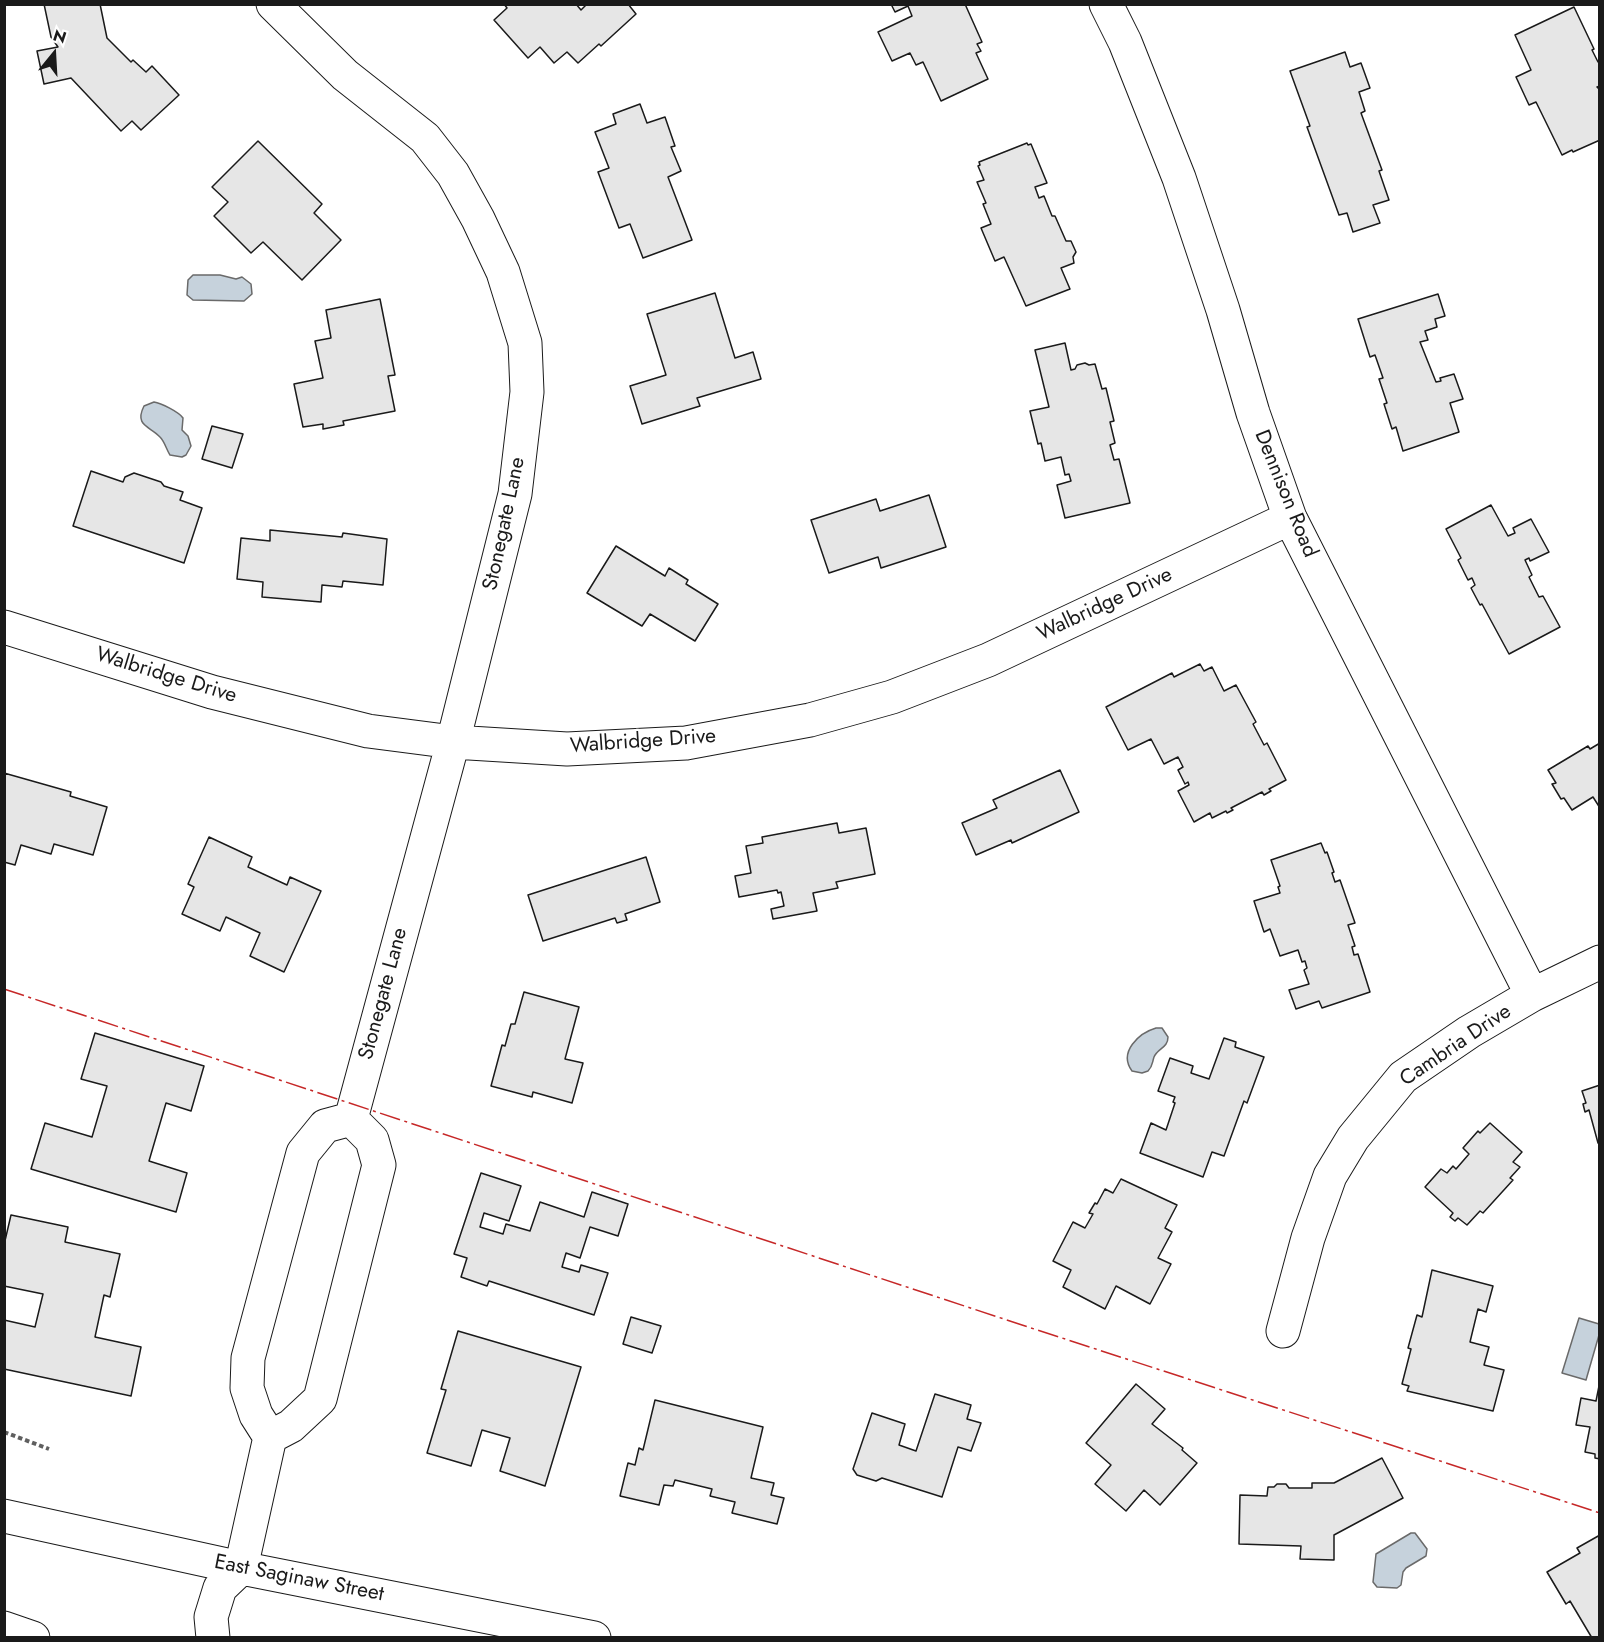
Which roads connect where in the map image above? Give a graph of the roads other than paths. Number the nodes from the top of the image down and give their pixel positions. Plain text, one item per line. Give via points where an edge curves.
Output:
1 (273, 4) edge
2 (1106, 4) edge
3 (1290, 518) junction
4 (4, 627) edge
5 (453, 742) junction
6 (1599, 962) edge
7 (1532, 995) junction
8 (351, 1119) junction
9 (1283, 1331) dead end
10 (270, 1437) junction
11 (4, 1516) edge
12 (241, 1568) junction
13 (4, 1628) edge
14 (33, 1638) edge
15 (213, 1638) edge
16 (594, 1638) edge

1 - 5 street, Stonegate Lane via 345,75 425,138 453,174 503,272 525,344 527,392 515,494
2 - 3 street, Dennison Road via 1179,177 1252,413
3 - 5 street, Walbridge Drive via 988,660 892,697 810,720 686,742 567,749
3 - 7 street, Dennison Road
4 - 5 street, Walbridge Drive via 246,700 368,731
5 - 8 street, Stonegate Lane
6 - 7 street, Cambria Drive
7 - 9 street, Cambria Drive via 1403,1077 1353,1138 1330,1176 1308,1238
8 - 10 street via 325,1126 303,1153 248,1358 247,1388 256,1416
8 - 10 street via 372,1140 379,1165 320,1399 291,1426
10 - 12 street
11 - 12 street, East Saginaw Street
12 - 15 street via 220,1588 211,1617
12 - 16 street, East Saginaw Street
13 - 14 street

